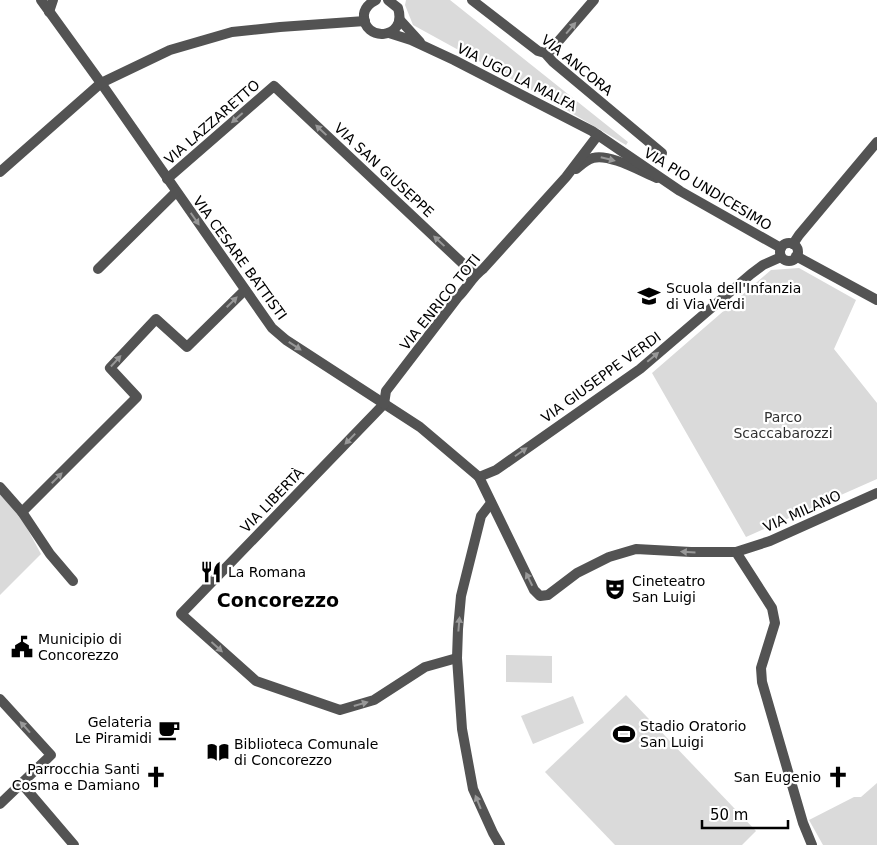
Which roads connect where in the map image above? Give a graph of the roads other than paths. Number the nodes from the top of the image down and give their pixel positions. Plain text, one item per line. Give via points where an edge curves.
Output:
1 (40, 0) edge
2 (53, 0) edge
3 (376, 0) edge
4 (389, 0) edge
5 (472, 0) edge
6 (594, 0) edge
7 (49, 12) junction
8 (400, 20) junction
9 (365, 21) junction
10 (389, 33) junction
11 (422, 45) junction
12 (545, 53) junction
13 (101, 83) junction
14 (274, 86) joint
15 (598, 135) junction
16 (877, 142) edge
17 (662, 153) dead end
18 (0, 172) edge
19 (566, 177) junction
20 (167, 179) junction
21 (665, 182) junction
22 (176, 192) junction
23 (793, 244) junction
24 (781, 252) junction
25 (796, 256) junction
26 (98, 269) dead end
27 (475, 275) junction
28 (245, 290) junction
29 (877, 300) edge
30 (384, 404) junction
31 (479, 477) junction
32 (0, 487) edge
33 (877, 493) edge
34 (491, 503) junction
35 (22, 512) junction
36 (736, 552) junction
37 (73, 581) dead end
38 (457, 658) junction
39 (0, 699) edge
40 (22, 784) junction
41 (0, 804) edge
42 (74, 845) edge
43 (500, 845) edge
44 (812, 845) edge

1 - 7 street, VIA CESARE BATTISTI
2 - 7 street
3 - 9 street via 365,10
4 - 8 street, VIA UGO LA MALFA via 398,8
5 - 12 street, VIA ANCORA
12 -> 6 street
7 - 13 street, VIA CESARE BATTISTI
8 - 10 street
8 - 11 street, VIA UGO LA MALFA
9 - 10 street, VIA UGO LA MALFA via 367,27 377,34
9 - 13 street via 232,32 170,50
10 - 11 street, VIA UGO LA MALFA
11 - 15 street, VIA UGO LA MALFA
12 - 17 street, VIA ANCORA
13 - 18 street
13 - 20 street, VIA CESARE BATTISTI
14 -> 20 street, VIA LAZZARETTO
27 -> 14 street, VIA SAN GIUSEPPE
15 - 19 street, VIA ENRICO TOTI
15 - 21 street, VIA PIO UNDICESIMO
16 - 23 street
19 -> 21 street, VIA ENRICO TOTI via 588,160 601,157
19 - 27 street, VIA ENRICO TOTI
20 - 22 street, VIA CESARE BATTISTI
21 - 24 street, VIA PIO UNDICESIMO
22 - 26 street, VIA CESARE BATTISTI
22 -> 28 street, VIA CESARE BATTISTI
23 - 24 street via 788,243
23 - 25 street via 797,248
24 - 25 street via 789,260
31 -> 24 street, VIA GIUSEPPE VERDI via 496,470 640,369
25 - 29 street
27 - 30 street, VIA ENRICO TOTI via 386,391
28 -> 30 street, VIA CESARE BATTISTI via 272,328 286,340
35 -> 28 street via 137,398 110,368 156,320 187,347
30 - 31 street, VIA CESARE BATTISTI via 420,427
30 -> 38 street, VIA LIBERTÀ via 181,614 256,681 340,710 374,700 425,668
31 - 34 street
32 - 35 street
33 - 36 street, VIA MILANO via 770,541
36 -> 34 street, VIA MILANO via 636,548 609,557 577,573 548,595 540,596 534,590
38 -> 34 street via 461,596 482,516
35 - 37 street
36 - 44 street via 772,608 775,623 761,668 762,682
43 -> 38 street via 473,789 462,729
40 -> 39 street via 51,755
40 - 41 street
40 - 42 street

